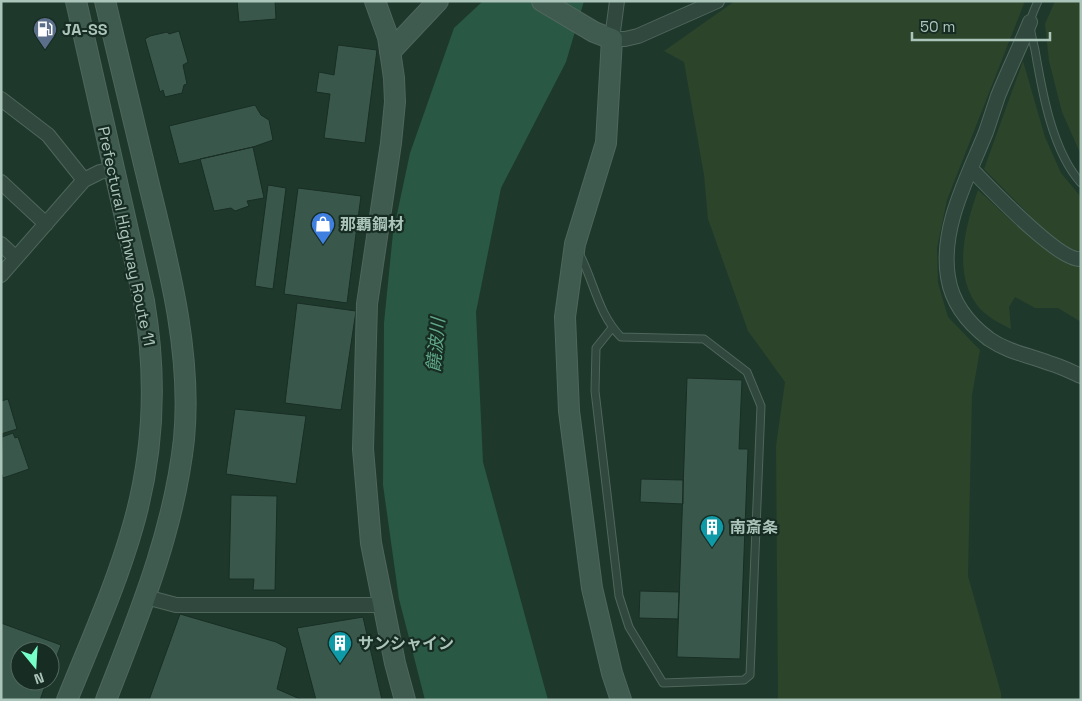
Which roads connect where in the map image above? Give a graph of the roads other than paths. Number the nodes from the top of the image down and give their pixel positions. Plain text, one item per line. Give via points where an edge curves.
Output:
1 (76, 1) edge
2 (105, 1) edge
3 (375, 1) edge
4 (438, 1) edge
5 (542, 1) edge
6 (617, 1) edge
7 (717, 1) edge
8 (1038, 1) edge
9 (1030, 22) junction
10 (603, 36) junction
11 (390, 52) junction
12 (1, 99) edge
13 (114, 169) junction
14 (971, 169) junction
15 (84, 180) junction
16 (1, 182) edge
17 (1081, 183) edge
18 (46, 224) junction
19 (1, 244) edge
20 (574, 244) junction
21 (16, 258) junction
22 (1081, 259) edge
23 (1, 275) edge
24 (612, 328) junction
25 (1081, 376) edge
26 (146, 597) junction
27 (383, 605) junction
28 (68, 700) edge
29 (106, 700) edge
30 (405, 700) edge
31 (621, 700) edge

1 - 13 main road, Prefectural Highway Route 11
2 - 26 main road, Prefectural Highway Route 11 via 160,231 185,373 180,466 160,558
3 - 11 main road
4 - 11 main road
5 - 10 main road
6 - 10 street
7 - 10 street via 638,36 625,39
8 - 9 lane
9 - 14 street
9 - 17 lane via 1049,116 1072,172
10 - 20 main road via 606,143
11 - 27 main road via 394,102 367,304 363,449 371,543
12 - 15 street via 48,135
13 - 15 street
13 - 28 main road, Prefectural Highway Route 11 via 149,331 151,428 133,526
14 - 22 street via 1032,230 1063,254
14 - 25 street via 958,200 949,240 948,276 955,301 970,322 1000,346
15 - 18 street
16 - 18 street
18 - 21 street
19 - 21 street
20 - 24 lane
20 - 31 main road via 565,317 569,411 592,588
21 - 23 street
24 - 24 lane via 621,337 704,339 747,372 761,406 750,675 744,680 663,683 629,627 619,596 595,391 596,348
26 - 27 street via 176,605
26 - 29 main road, Prefectural Highway Route 11
27 - 30 main road

